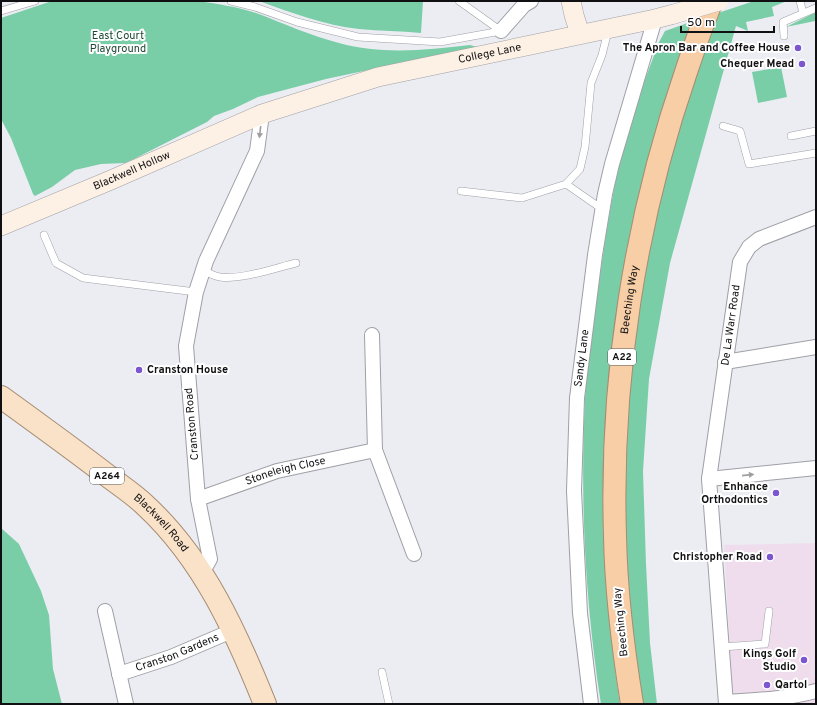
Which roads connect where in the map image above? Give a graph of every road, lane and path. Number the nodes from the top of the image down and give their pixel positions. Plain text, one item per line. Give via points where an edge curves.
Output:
1 (35, 1) edge
2 (231, 1) edge
3 (459, 1) edge
4 (531, 1) edge
5 (571, 1) edge
6 (712, 1) edge
7 (719, 1) edge
8 (800, 1) edge
9 (816, 8) edge
10 (1, 11) edge
11 (803, 13) junction
12 (655, 19) junction
13 (608, 28) junction
14 (501, 31) junction
15 (580, 34) junction
16 (784, 36) dead end
17 (262, 114) junction
18 (723, 126) dead end
19 (816, 131) edge
20 (791, 136) dead end
21 (816, 153) edge
22 (566, 184) junction
23 (461, 191) dead end
24 (602, 208) junction
25 (816, 217) edge
26 (1, 226) edge
27 (44, 235) dead end
28 (296, 263) dead end
29 (203, 270) junction
30 (196, 292) junction
31 (372, 335) dead end
32 (816, 347) edge
33 (725, 362) junction
34 (1, 398) edge
35 (375, 450) junction
36 (816, 468) edge
37 (709, 479) junction
38 (198, 499) junction
39 (414, 554) dead end
40 (200, 569) junction
41 (105, 611) dead end
42 (769, 611) dead end
43 (234, 630) junction
44 (722, 647) junction
45 (382, 672) dead end
46 (120, 674) junction
47 (816, 691) edge
48 (726, 703) edge
49 (126, 704) edge
50 (266, 704) edge
51 (388, 704) edge
52 (591, 704) edge
53 (632, 704) edge

1 - 10 lane
2 - 14 lane via 297,22 358,37 440,42
3 - 14 lane, College Lane
4 - 14 street, College Lane via 524,5
5 - 15 main road
6 - 53 highway, Beeching Way / A22 via 676,101 656,171 629,304 617,402 614,536 618,600
7 - 12 main road, College Lane, bridge
8 - 11 lane
9 - 11 lane
11 - 16 lane via 783,22
12 - 13 main road, College Lane
12 - 24 street, Sandy Lane via 612,164
13 - 15 main road, College Lane
13 - 22 lane via 602,55 591,83 585,147 580,169
15 - 17 main road, College Lane via 378,77
17 - 26 main road, Blackwell Hollow
17 -> 29 street, Cranston Road via 257,151
18 - 21 lane via 740,131 749,164
19 - 20 lane
22 - 23 lane via 522,198
22 - 24 lane
24 - 52 street, Sandy Lane via 577,398 574,491 580,613
25 - 33 street, De La Warr Road via 759,239 749,247 740,262
27 - 30 lane via 56,263 83,278
28 - 29 lane via 233,277 218,276
29 - 30 street, Cranston Road
30 - 38 street, Cranston Road via 186,346
31 - 35 street
32 - 33 street
33 - 37 street, De La Warr Road
34 - 40 main road, Blackwell Road / A264 via 80,454 146,506 168,528
35 - 38 street, Stoneleigh Close via 277,471
35 - 39 street
37 -> 36 street
37 - 44 street
38 - 40 street, Cranston Road via 210,559 206,566
40 - 43 main road, A264
41 - 46 street, Cranston Gardens
42 - 44 lane via 765,644
43 - 46 street, Cranston Gardens via 171,657
43 - 50 main road, A264
44 - 48 street
45 - 51 lane
46 - 49 street, Cranston Gardens
47 - 48 street via 796,696

